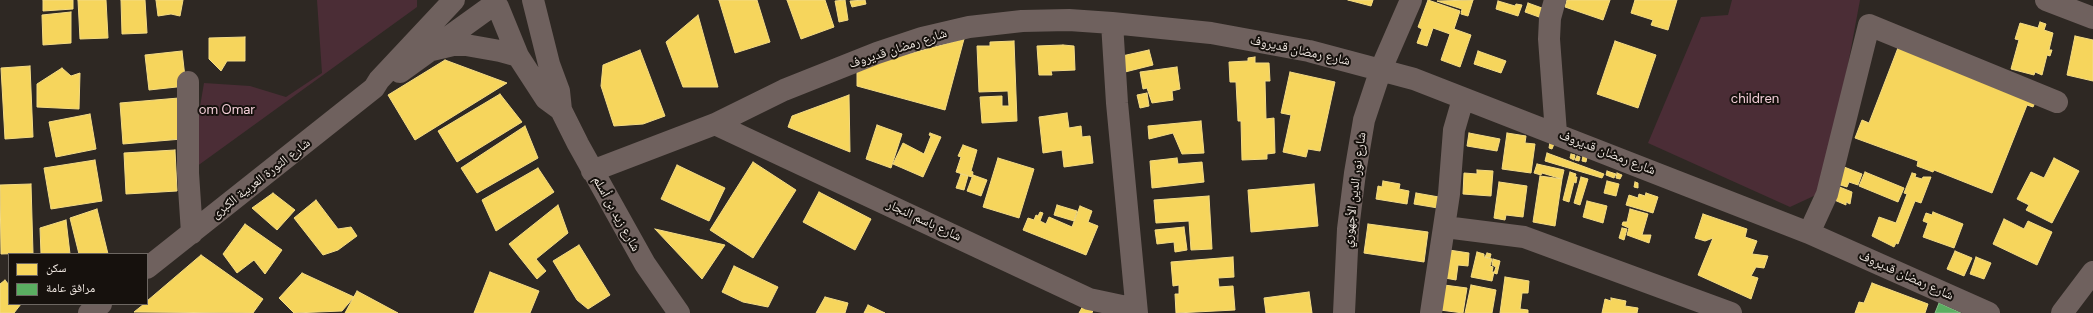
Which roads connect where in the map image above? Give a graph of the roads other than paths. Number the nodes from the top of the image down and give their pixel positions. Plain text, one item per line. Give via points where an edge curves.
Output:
1 (454, 0) edge
2 (522, 0) edge
3 (533, 0) edge
4 (1411, 0) edge
5 (1556, 0) edge
6 (2046, 0) edge
7 (492, 4) edge
8 (2093, 18) edge
9 (1112, 23) junction
10 (427, 51) junction
11 (518, 56) junction
12 (1381, 69) junction
13 (188, 82) dead end
14 (374, 88) junction
15 (1463, 99) junction
16 (2057, 102) dead end
17 (561, 110) junction
18 (715, 124) junction
19 (1556, 134) junction
20 (592, 171) junction
21 (1445, 227) junction
22 (192, 233) junction
23 (1809, 233) junction
24 (148, 267) edge
25 (2093, 272) edge
26 (2093, 284) edge
27 (100, 305) edge
28 (682, 311) edge
29 (1136, 311) edge
30 (90, 313) edge
31 (1344, 313) edge
32 (1431, 313) edge
33 (1731, 313) edge
34 (1989, 313) edge
35 (2062, 313) edge
36 (2077, 313) edge

1 - 14 street, شارع الثورة العربية الكبرى via 408,47
2 - 7 street via 508,7
3 - 17 street, شارع زيد بن أسلم via 549,64 559,91
4 - 12 street, شارع نور الدين الأجهوري
5 - 19 street via 1550,18 1549,39
6 - 8 street
7 - 10 street, شارع الثورة العربية الكبرى
7 - 11 street, شارع زيد بن أسلم
9 - 12 street, شارع رمضان قديروف via 1211,33 1309,51
9 - 18 street, شارع رمضان قديروف via 1069,20 1022,21 969,27 922,38 784,90
9 - 29 street, شارع باسم النجار
10 - 11 street via 466,45 500,50
10 - 14 street, شارع الثورة العربية الكبرى via 383,86
11 - 17 street, شارع زيد بن أسلم via 546,99
12 - 15 street, شارع رمضان قديروف
12 - 31 street, شارع نور الدين الأجهوري via 1364,120 1355,173 1348,229
13 - 22 street via 188,173
14 - 22 street, شارع الثورة العربية الكبرى
15 - 19 street, شارع رمضان قديروف
15 - 21 street via 1454,130
16 - 23 street via 1869,25 1827,194
17 - 20 street, شارع زيد بن أسلم
18 - 20 street, شارع رمضان قديروف
18 - 29 street, شارع باسم النجار via 1089,299
19 - 23 street, شارع رمضان قديروف
20 - 28 street, شارع زيد بن أسلم via 645,264
21 - 32 street
21 - 33 street via 1524,237
22 - 24 street, شارع الثورة العربية الكبرى
23 - 34 street, شارع رمضان قديروف
25 - 35 street
26 - 36 street
27 - 30 street

